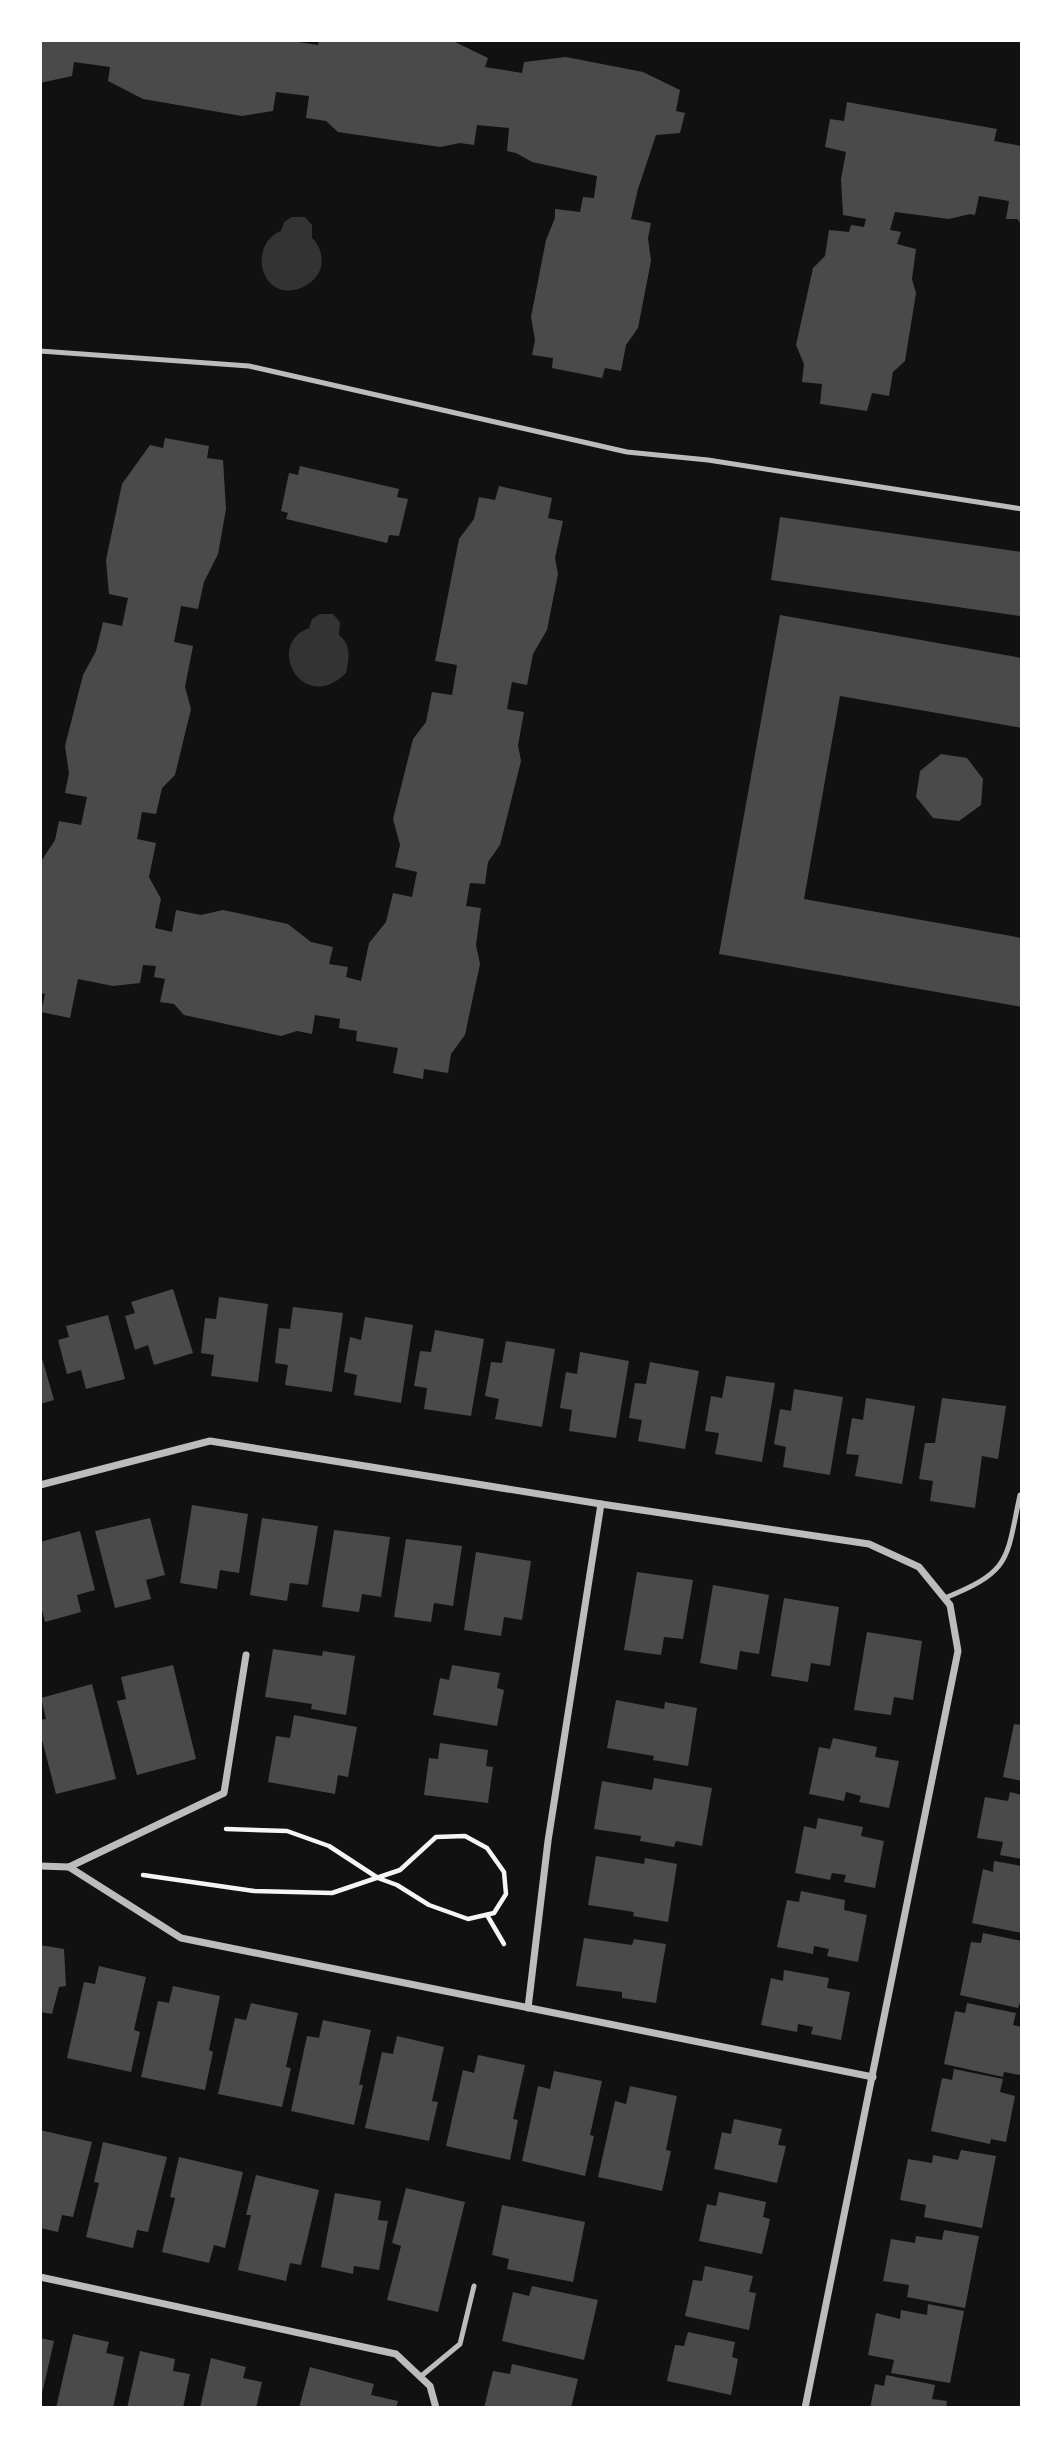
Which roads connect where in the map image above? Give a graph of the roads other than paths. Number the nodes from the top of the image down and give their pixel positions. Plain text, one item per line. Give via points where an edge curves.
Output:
1 (40, 351) edge
2 (1022, 509) edge
3 (40, 1485) edge
4 (1020, 1495) edge
5 (601, 1504) junction
6 (945, 1598) junction
7 (246, 1655) dead end
8 (40, 1866) edge
9 (69, 1867) junction
10 (528, 2008) junction
11 (873, 2077) junction
12 (40, 2277) edge
13 (474, 2286) dead end
14 (420, 2377) junction
15 (436, 2408) edge
16 (805, 2408) edge

1 - 2 lane via 249,366 627,452 708,460
3 - 5 street via 210,1441
4 - 6 lane via 1007,1556 998,1569 975,1586
5 - 6 street via 869,1544 919,1567
5 - 10 street via 548,1841
6 - 11 street via 958,1651
7 - 9 street via 224,1793
8 - 9 street
9 - 10 street via 181,1938
10 - 11 street
11 - 16 street
12 - 14 street via 396,2354
13 - 14 lane via 460,2344
14 - 15 street via 430,2386

